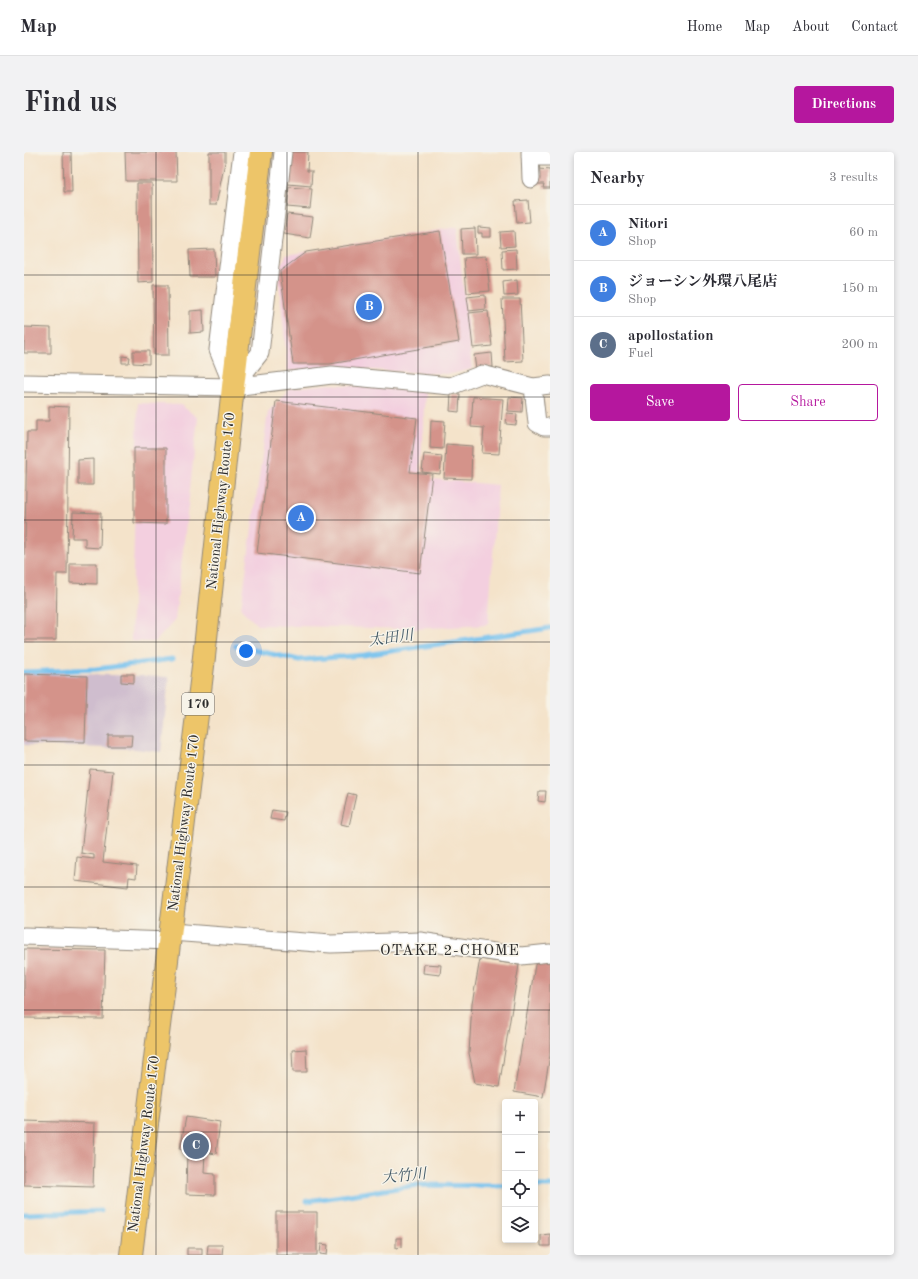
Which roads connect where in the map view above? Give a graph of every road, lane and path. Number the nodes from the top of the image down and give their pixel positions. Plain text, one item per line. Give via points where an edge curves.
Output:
1 (242, 152) edge
2 (262, 152) edge
3 (284, 152) edge
4 (530, 154) edge
5 (550, 157) edge
6 (531, 179) dead end
7 (24, 383) edge
8 (550, 385) edge
9 (233, 387) junction
10 (533, 387) junction
11 (550, 427) edge
12 (24, 936) edge
13 (170, 936) junction
14 (550, 953) edge
15 (131, 1255) edge

1 - 9 street via 218,350
2 - 9 highway, National Highway Route 170 / 170
3 - 9 street via 260,353
4 - 5 street
4 - 6 street
7 - 9 street
8 - 10 street
9 - 10 street via 332,375 451,386 482,374
9 - 13 highway, National Highway Route 170 / 170 via 204,658
10 - 11 street via 537,423
12 - 13 street
13 - 14 street via 331,944 420,941 521,956
13 - 15 highway, National Highway Route 170 / 170

